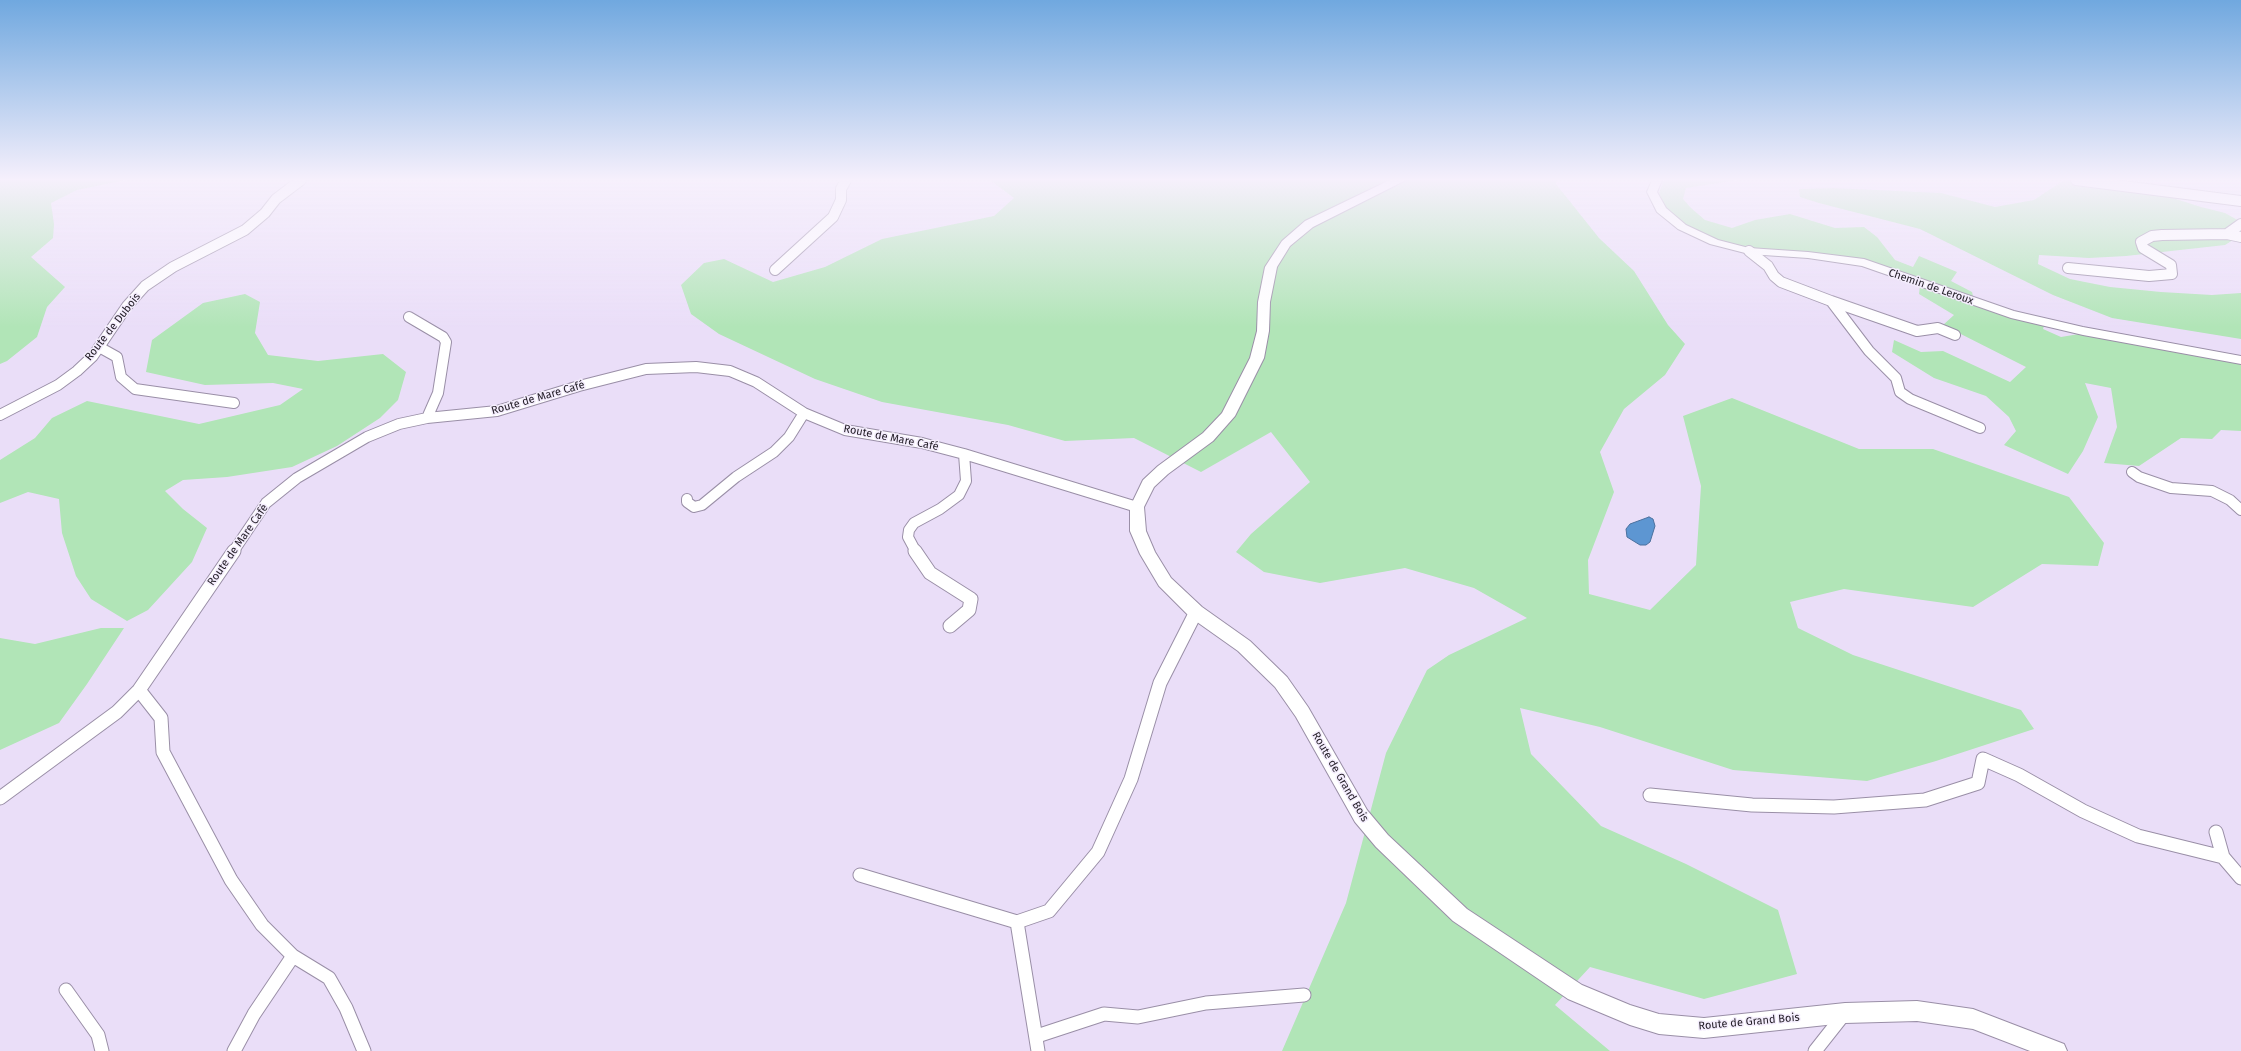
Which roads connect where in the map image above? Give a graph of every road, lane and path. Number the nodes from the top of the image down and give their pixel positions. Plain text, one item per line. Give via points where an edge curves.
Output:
1 (246, 229) edge
2 (820, 229) edge
3 (1302, 229) edge
4 (1688, 229) edge
5 (2234, 229) edge
6 (2227, 234) junction
7 (2241, 237) edge
8 (1749, 251) junction
9 (2068, 268) dead end
10 (775, 270) dead end
11 (1832, 301) junction
12 (409, 317) dead end
13 (1955, 335) dead end
14 (99, 347) junction
15 (2241, 360) edge
16 (234, 404) dead end
17 (804, 413) junction
18 (0, 415) edge
19 (427, 418) junction
20 (1980, 428) dead end
21 (964, 454) junction
22 (2132, 472) dead end
23 (687, 499) dead end
24 (1137, 507) junction
25 (2241, 510) edge
26 (1196, 612) junction
27 (950, 626) dead end
28 (139, 690) junction
29 (1650, 795) dead end
30 (0, 798) edge
31 (2216, 832) dead end
32 (2223, 856) junction
33 (860, 875) dead end
34 (2241, 878) edge
35 (1017, 922) junction
36 (293, 956) junction
37 (66, 990) dead end
38 (1304, 995) dead end
39 (1845, 1013) junction
40 (1038, 1044) edge
41 (102, 1051) edge
42 (234, 1051) edge
43 (364, 1051) edge
44 (1815, 1051) edge
45 (2056, 1051) edge

1 - 14 street, Route de Dubois via 173,267 145,286 126,306
2 - 10 street
3 - 24 main road, Route de Grand Bois via 1286,244 1271,267 1257,358 1228,416 1208,437 1148,484
4 - 8 street, Chemin de Leroux via 1703,238
5 - 6 street
6 - 7 street
6 - 9 street via 2162,235 2152,236 2141,242 2143,248 2171,265 2172,274 2149,276
8 - 11 street via 1768,266 1781,282
8 - 15 street, Chemin de Leroux via 1808,255 1864,263 2011,314 2083,331
11 - 13 street via 1917,330 1938,328
11 - 20 street via 1869,351 1896,378 1900,392 1910,399
12 - 19 street via 443,337 446,342 438,393
14 - 16 street via 117,357 124,382 135,389
14 - 18 street, Route de Dubois via 77,371 58,385
17 - 19 street, Route de Mare Café via 756,382 730,371 696,367 646,369 497,411
17 - 21 street, Route de Mare Café via 846,430 922,443
17 - 23 street via 789,437 774,452 725,485 702,506 694,507
19 - 28 street, Route de Mare Café via 399,424 367,437 297,478 266,503
21 - 24 street, Route de Mare Café
21 - 27 street via 966,481 962,491 954,501 914,523 908,537 930,573 971,599 970,610
22 - 25 street via 2171,488 2212,491 2230,500
24 - 26 main road, Route de Grand Bois via 1138,530 1148,554 1165,582
26 - 35 street via 1160,683 1131,779 1098,852 1049,912
26 - 39 main road, Route de Grand Bois via 1244,646 1281,682 1306,719 1361,816 1382,842 1460,915 1575,992 1659,1024 1704,1028
28 - 30 street, Route de Mare Café via 117,712
28 - 36 street via 161,718 163,752 231,880 262,926
29 - 32 street via 1752,805 1834,807 1925,800 1978,783 1983,759 2138,836
31 - 32 street
32 - 34 street
33 - 35 street
35 - 40 street
36 - 42 street via 254,1014
36 - 43 street via 329,978 346,1008
37 - 41 street via 98,1035
38 - 40 street via 1206,1003 1138,1017 1104,1014
39 - 44 street
39 - 45 main road, Route de Grand Bois via 1917,1012 1973,1019

